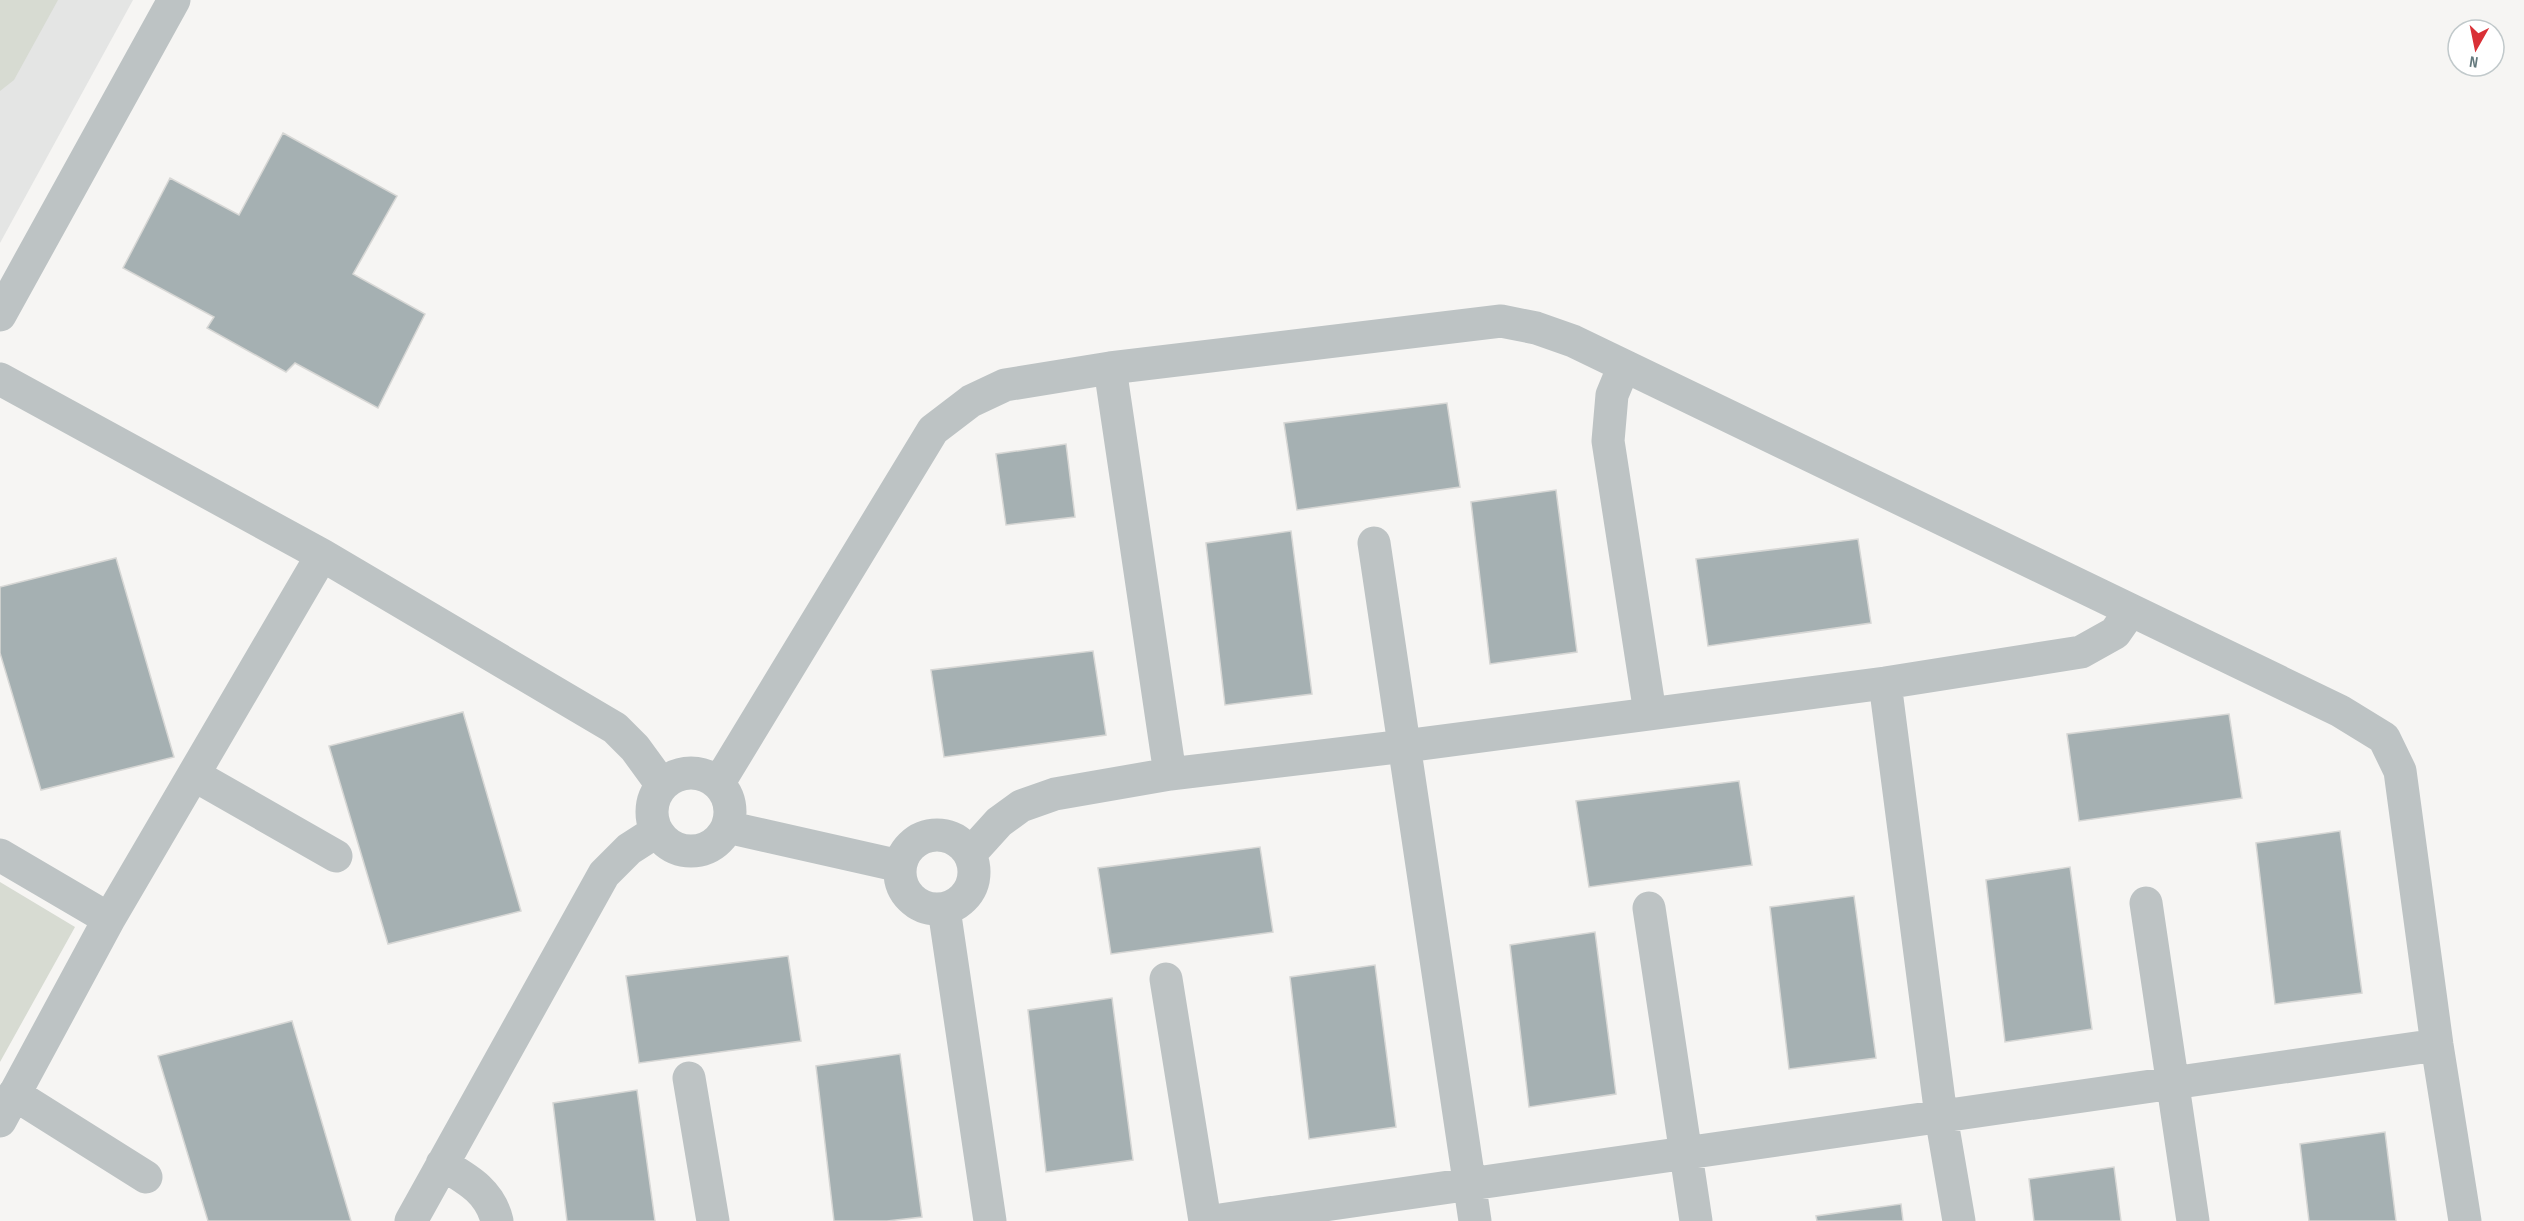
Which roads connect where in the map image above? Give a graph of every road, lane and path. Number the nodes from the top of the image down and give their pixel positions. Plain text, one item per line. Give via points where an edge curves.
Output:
1 (174, 0) edge
2 (0, 315) edge
3 (1624, 366) junction
4 (1110, 368) junction
5 (0, 379) edge
6 (1374, 543) dead end
7 (322, 555) junction
8 (2131, 610) junction
9 (1885, 683) junction
10 (1650, 713) junction
11 (1405, 746) junction
12 (1170, 774) junction
13 (194, 775) junction
14 (718, 784) junction
15 (662, 785) junction
16 (728, 827) junction
17 (657, 831) junction
18 (970, 854) junction
19 (0, 855) edge
20 (336, 856) dead end
21 (900, 867) junction
22 (2146, 903) dead end
23 (1649, 908) dead end
24 (944, 909) junction
25 (109, 919) junction
26 (1166, 979) dead end
27 (2437, 1045) junction
28 (689, 1078) dead end
29 (2172, 1083) junction
30 (7, 1108) edge
31 (1941, 1116) junction
32 (1685, 1154) junction
33 (442, 1164) junction
34 (146, 1177) dead end
35 (1470, 1184) junction
36 (411, 1221) edge
37 (497, 1221) edge
38 (713, 1221) edge
39 (990, 1221) edge
40 (1205, 1221) edge
41 (1213, 1221) edge
42 (1475, 1221) edge
43 (1696, 1221) edge
44 (1959, 1221) edge
45 (2193, 1221) edge
46 (2465, 1221) edge

1 - 2 street
3 - 4 street via 1573,341 1501,321
3 - 8 street
3 - 10 street via 1612,395 1608,441
4 - 12 street
4 - 14 street via 1005,385 971,401 933,430
5 - 7 street
6 - 11 street
7 - 13 street
7 - 15 street via 615,728
8 - 9 street via 2115,633 2081,652
8 - 27 street via 2340,711 2384,738 2400,771
9 - 10 street
9 - 31 street
10 - 11 street
11 - 12 street
11 - 35 street
12 - 18 street via 1055,794 1021,806 999,822
13 - 20 street
13 - 25 street
14 - 15 street via 705,775 690,773 675,776
14 - 16 street via 729,804
15 - 17 street via 654,799 652,815
16 - 17 street via 717,841 702,849 685,850 668,844
16 - 21 street
17 - 33 street via 629,849 604,874
18 - 21 street via 953,838 930,834 910,846
18 - 24 street via 974,865 971,888 956,905
19 - 25 street
21 - 24 street via 900,878 911,899 921,906
22 - 29 street
23 - 32 street
24 - 39 street
25 - 30 street
26 - 40 street
27 - 29 street
27 - 46 street
28 - 38 street
29 - 31 street
29 - 45 street
30 - 34 street
31 - 32 street
31 - 44 street
32 - 35 street
32 - 43 street
33 - 36 street
33 - 37 street via 475,1185 493,1206
35 - 41 street
35 - 42 street

